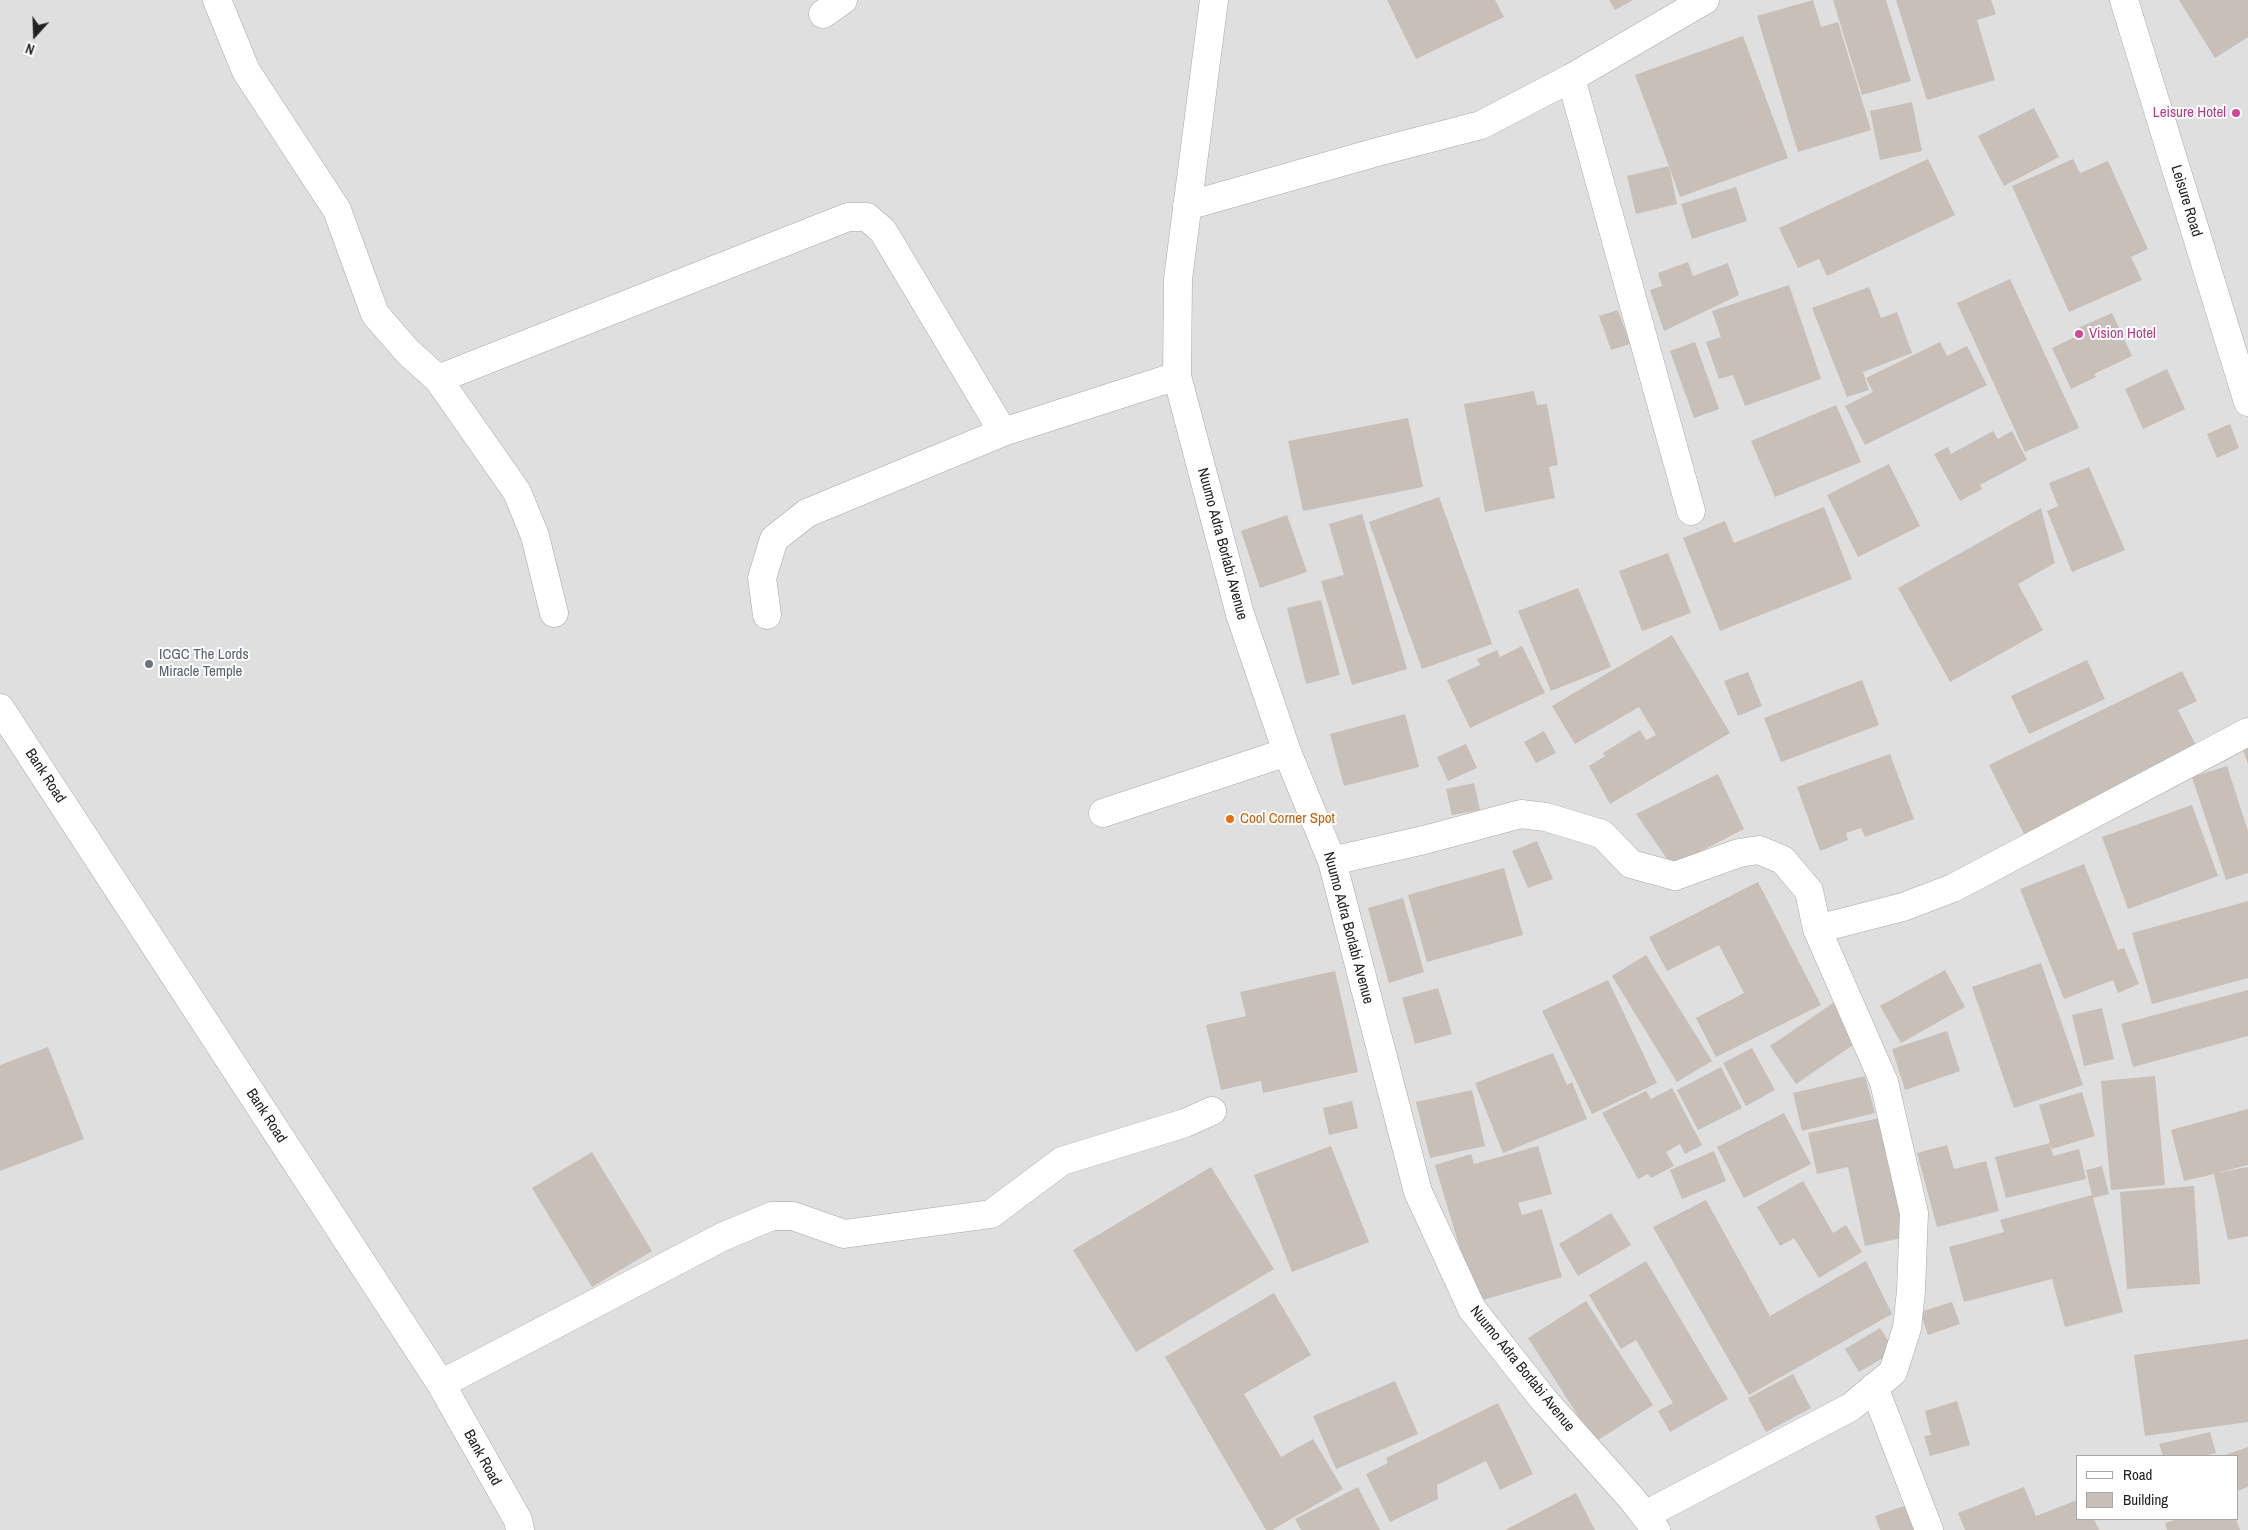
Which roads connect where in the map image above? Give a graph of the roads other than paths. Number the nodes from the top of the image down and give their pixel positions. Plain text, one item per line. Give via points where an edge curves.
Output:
1 (217, 0) edge
2 (1214, 0) edge
3 (1705, 0) edge
4 (2124, 0) edge
5 (1571, 78) junction
6 (1187, 206) junction
7 (1177, 376) junction
8 (438, 379) junction
9 (2248, 402) edge
10 (1002, 432) junction
11 (1691, 511) dead end
12 (554, 613) dead end
13 (767, 615) dead end
14 (0, 708) edge
15 (2248, 732) edge
16 (1287, 752) junction
17 (1103, 813) dead end
18 (1332, 861) junction
19 (1817, 929) junction
20 (1212, 1112) dead end
21 (441, 1384) junction
22 (1874, 1387) junction
23 (1650, 1522) edge
24 (520, 1530) edge
25 (1929, 1530) edge

1 - 8 street via 246,72 337,210 375,314 408,352
2 - 6 street, Nuumo Adra Borlabi Avenue
3 - 5 street
4 - 9 street, Leisure Road
5 - 6 street via 1481,126
5 - 11 street
6 - 7 street, Nuumo Adra Borlabi Avenue via 1178,279
7 - 10 street
7 - 16 street, Nuumo Adra Borlabi Avenue via 1240,614
8 - 10 street via 848,217 867,217 883,231
8 - 12 street via 517,492 535,536
10 - 13 street via 807,513 774,539 762,578
14 - 21 street, Bank Road
15 - 19 street via 1953,888 1903,907
16 - 17 street
16 - 18 street, Nuumo Adra Borlabi Avenue
18 - 19 street via 1522,814 1546,817 1602,834 1630,864 1675,876 1739,853 1759,850 1783,860 1809,891
18 - 23 street, Nuumo Adra Borlabi Avenue via 1418,1192 1472,1309 1543,1399
19 - 22 street via 1884,1082 1914,1213 1907,1328 1893,1372
20 - 21 street via 1062,1162 991,1214 844,1234 792,1216 772,1216 722,1236
21 - 24 street, Bank Road via 518,1520
22 - 23 street via 1850,1407
22 - 25 street

